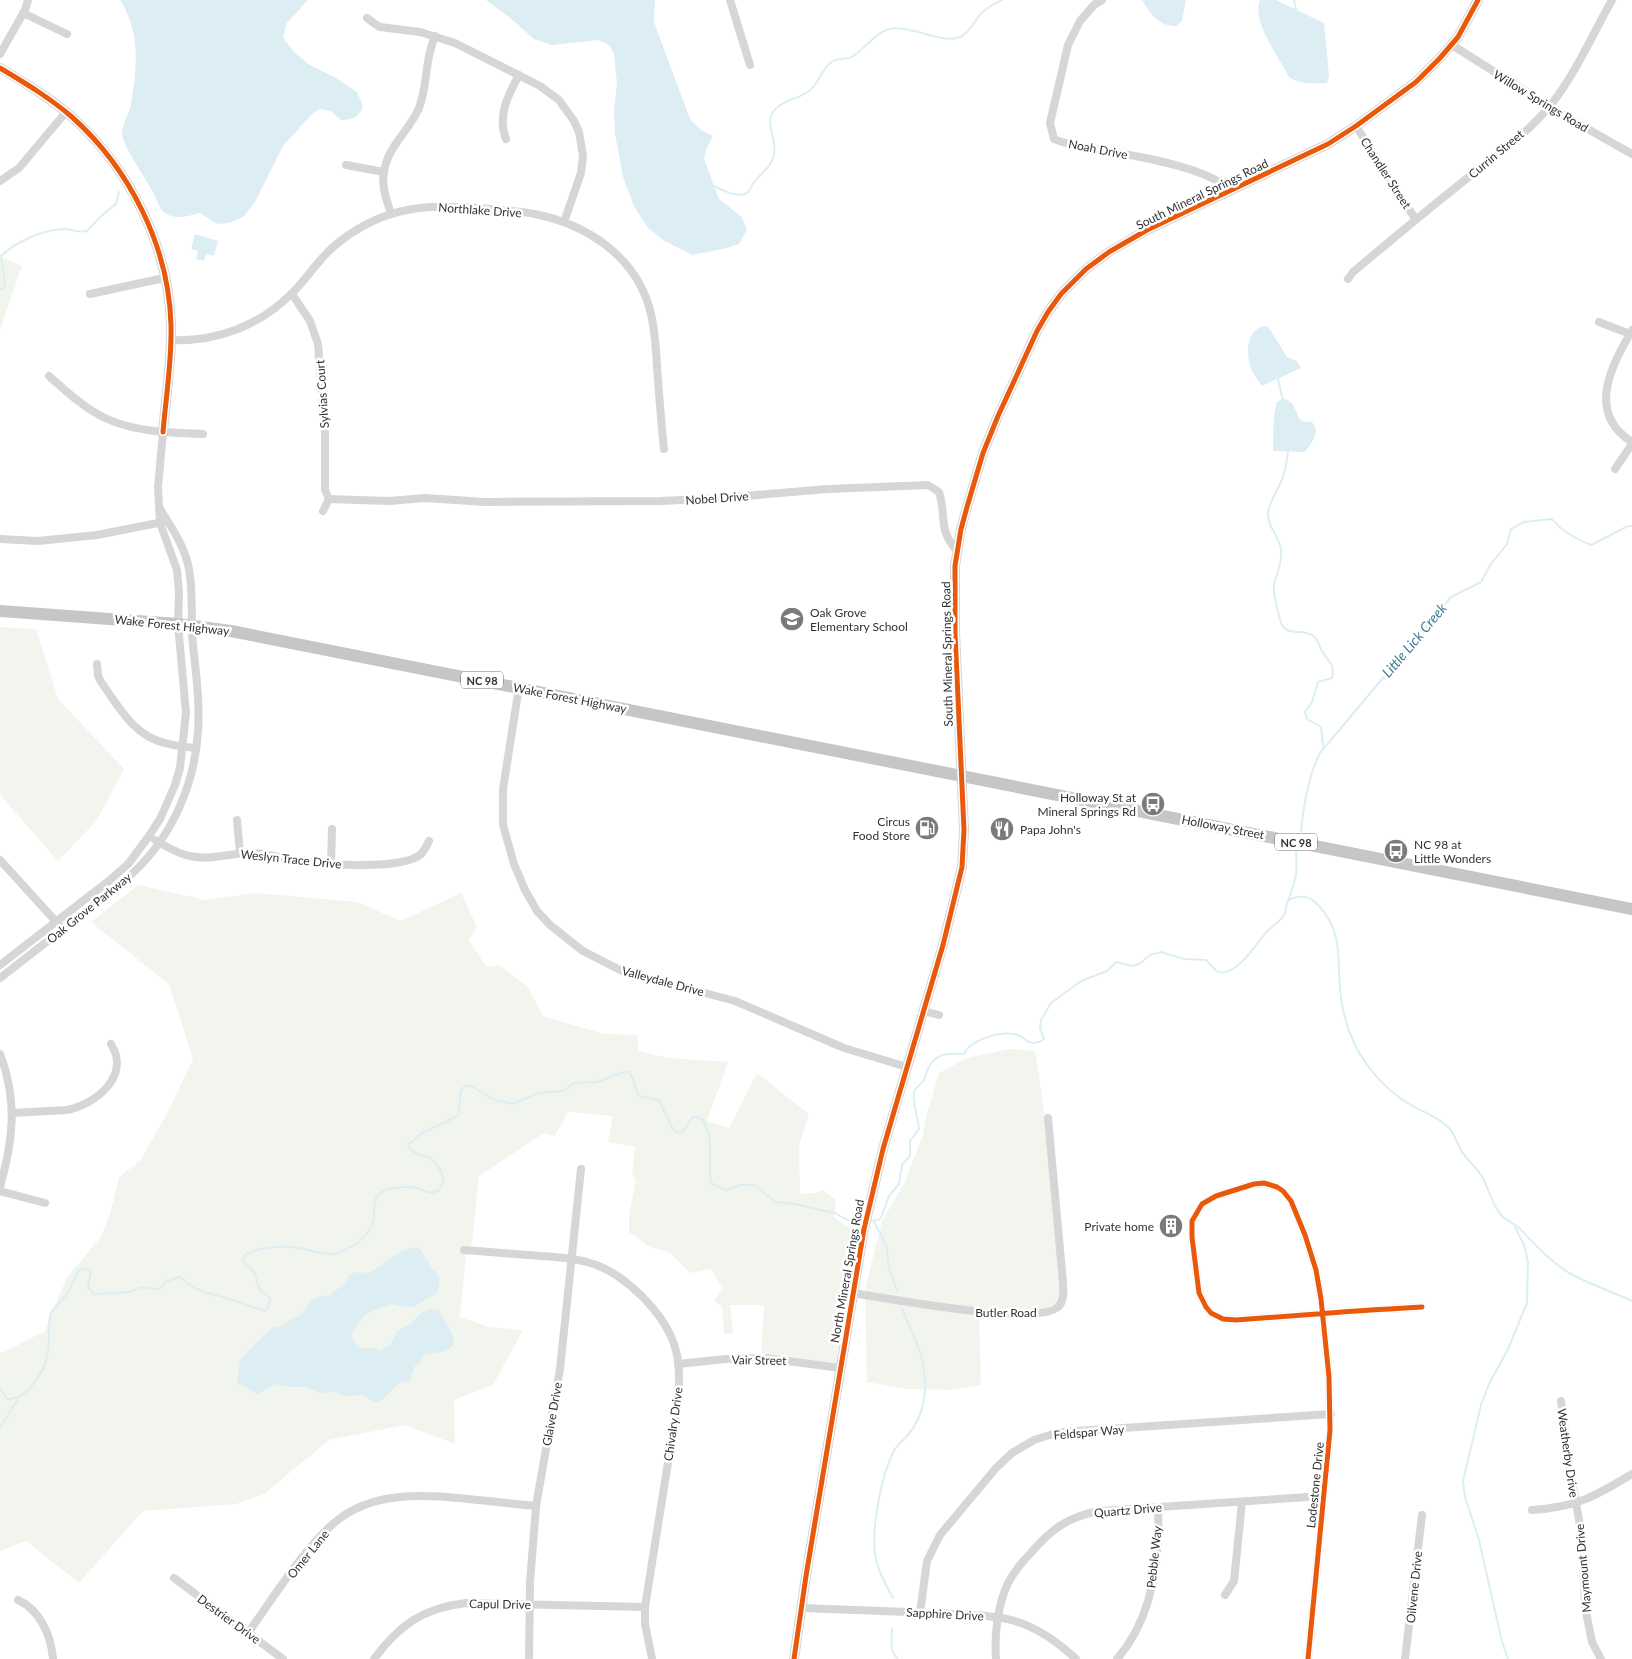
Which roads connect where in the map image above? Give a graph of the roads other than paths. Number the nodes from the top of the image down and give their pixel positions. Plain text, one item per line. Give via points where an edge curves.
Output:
1 (28, 0) edge
2 (730, 0) edge
3 (1102, 0) edge
4 (1478, 0) edge
5 (1612, 0) edge
6 (23, 13) junction
7 (367, 18) dead end
8 (67, 34) dead end
9 (435, 36) junction
10 (1452, 45) junction
11 (0, 54) edge
12 (750, 65) dead end
13 (0, 68) edge
14 (519, 75) junction
15 (1550, 107) junction
16 (66, 112) junction
17 (1356, 126) junction
18 (506, 138) dead end
19 (1632, 154) edge
20 (346, 165) dead end
21 (384, 172) junction
22 (0, 181) edge
23 (1231, 190) junction
24 (391, 214) junction
25 (1416, 219) junction
26 (564, 222) junction
27 (164, 278) junction
28 (1348, 279) dead end
29 (90, 294) dead end
30 (292, 294) junction
31 (1599, 322) dead end
32 (1631, 332) edge
33 (171, 340) junction
34 (50, 376) dead end
35 (163, 432) junction
36 (203, 434) dead end
37 (1632, 443) edge
38 (664, 449) dead end
39 (1614, 469) dead end
40 (329, 499) junction
41 (323, 511) dead end
42 (163, 522) junction
43 (0, 538) edge
44 (957, 551) junction
45 (0, 611) edge
46 (184, 625) junction
47 (97, 664) dead end
48 (519, 687) junction
49 (183, 746) junction
50 (196, 748) junction
51 (961, 775) junction
52 (237, 820) dead end
53 (332, 829) dead end
54 (149, 836) junction
55 (429, 840) dead end
56 (159, 842) junction
57 (240, 853) junction
58 (0, 860) edge
59 (331, 864) junction
60 (1632, 909) edge
61 (57, 922) junction
62 (63, 929) junction
63 (0, 965) edge
64 (0, 978) edge
65 (924, 1011) junction
66 (939, 1015) dead end
67 (111, 1044) dead end
68 (0, 1054) edge
69 (907, 1067) junction
70 (12, 1113) junction
71 (1048, 1118) dead end
72 (581, 1169) dead end
73 (0, 1189) edge
74 (45, 1203) dead end
75 (464, 1250) dead end
76 (571, 1259) junction
77 (852, 1293) junction
78 (1422, 1307) dead end
79 (1323, 1313) junction
80 (678, 1364) junction
81 (840, 1368) junction
82 (1561, 1401) dead end
83 (1331, 1414) junction
84 (1632, 1474) edge
85 (1324, 1496) junction
86 (1242, 1502) junction
87 (1575, 1504) junction
88 (536, 1506) junction
89 (1158, 1507) junction
90 (1532, 1510) dead end
91 (1422, 1515) dead end
92 (174, 1578) dead end
93 (1225, 1595) dead end
94 (18, 1600) dead end
95 (529, 1605) junction
96 (645, 1607) junction
97 (802, 1608) junction
98 (920, 1613) junction
99 (999, 1618) junction
100 (248, 1633) junction
101 (53, 1659) edge
102 (283, 1659) edge
103 (374, 1659) edge
104 (529, 1659) edge
105 (652, 1659) edge
106 (794, 1659) edge
107 (996, 1659) edge
108 (1076, 1659) edge
109 (1117, 1659) edge
110 (1308, 1659) edge
111 (1405, 1659) edge
112 (1601, 1659) edge

1 - 6 street
2 - 12 street
3 - 23 street, Noah Drive via 1080,21 1068,45 1050,124 1054,139 1170,164 1202,174
4 - 10 street, South Mineral Springs Road
5 - 15 street, Currin Street
6 - 8 street
6 - 11 street
7 - 9 street via 380,27
9 - 14 street
9 - 21 street via 423,96 412,122 391,152
10 - 15 street, Willow Springs Road
10 - 17 street, South Mineral Springs Road via 1416,82
13 - 16 street
14 - 18 street via 506,104 502,124
14 - 26 street via 559,100 579,132 583,156 581,173
15 - 19 street, Willow Springs Road
15 - 25 street, Currin Street
16 - 22 street via 19,168
16 - 27 street via 108,154 129,187 150,230
17 - 23 street, South Mineral Springs Road via 1328,144
17 - 25 street, Chandler Street
20 - 21 street
21 - 24 street
23 - 44 street, South Mineral Springs Road via 1109,252 1061,294 1037,331 998,416 967,507
24 - 26 street, Northlake Drive via 450,206 533,214
24 - 30 street, Northlake Drive via 345,238 319,261
25 - 28 street, Currin Street
26 - 38 street, Northlake Drive via 608,246 643,290 655,337
27 - 29 street
27 - 33 street via 170,306
30 - 33 street, Northlake Drive via 243,327 201,339
30 - 40 street, Sylvias Court via 310,321 318,344 325,433 325,490
31 - 32 street
32 - 37 street via 1611,372 1606,402 1612,423
33 - 35 street
34 - 35 street via 103,417 124,425
35 - 36 street
35 - 42 street via 158,488
37 - 39 street
40 - 41 street
40 - 44 street, Nobel Drive via 661,501 928,485 939,492 945,533
42 - 43 street via 97,535 38,541
42 - 46 street via 177,570
42 - 46 street via 182,547 189,568 192,586
44 - 51 street, South Mineral Springs Road via 955,632
45 - 46 highway, Wake Forest Highway / NC 98
46 - 48 highway, Wake Forest Highway / NC 98 via 254,635
46 - 49 street, Oak Grove Parkway via 186,713
46 - 50 street, Oak Grove Parkway via 198,707
47 - 49 street via 101,682 137,730 155,740
48 - 51 highway, Wake Forest Highway / NC 98
48 - 69 street, Valleydale Drive via 503,789 502,825 525,890 536,911 550,925 583,951 622,972 735,1001 844,1048
49 - 50 street
49 - 54 street, Oak Grove Parkway via 175,785
50 - 56 street, Oak Grove Parkway via 187,788
51 - 60 highway, Holloway Street / NC 98
51 - 65 street, North Mineral Springs Road via 962,867
52 - 57 street
53 - 59 street
54 - 56 street, Weslyn Trace Drive
54 - 61 street, Oak Grove Parkway via 129,863
55 - 59 street, Weslyn Trace Drive via 423,853 409,859 361,865
56 - 57 street, Weslyn Trace Drive via 190,856 203,858
56 - 62 street, Oak Grove Parkway via 125,881
57 - 59 street, Weslyn Trace Drive
58 - 61 street
61 - 62 street
61 - 63 street, Oak Grove Parkway
62 - 64 street, Oak Grove Parkway
65 - 66 street
65 - 69 street, North Mineral Springs Road
67 - 70 street via 117,1060 115,1074 91,1102 67,1110
68 - 70 street
69 - 77 street, North Mineral Springs Road via 883,1149
70 - 73 street via 10,1151
71 - 77 street, Butler Road via 1063,1282 1062,1299 1057,1308 1038,1312 989,1313
72 - 76 street, Glaive Drive
73 - 74 street
75 - 76 street, Chivalry Drive
76 - 80 street, Chivalry Drive via 605,1269 630,1285 667,1330
76 - 88 street, Glaive Drive via 560,1369
77 - 81 street, North Mineral Springs Road
78 - 79 street, Lodestone Drive
79 - 79 street, Lodestone Drive via 1316,1270 1305,1235 1283,1191 1271,1184 1254,1184 1202,1204 1192,1220 1192,1237 1199,1293 1211,1313 1223,1319 1236,1320
79 - 83 street, Lodestone Drive
80 - 81 street, Vair Street via 765,1358
80 - 96 street, Chivalry Drive via 678,1404
81 - 97 street, North Mineral Springs Road
82 - 87 street, Weatherby Drive
83 - 85 street, Lodestone Drive
83 - 98 street, Feldspar Way via 1063,1432 1034,1440 1003,1460 934,1543 927,1561
84 - 87 street, Weatherby Drive via 1596,1496
85 - 86 street, Quartz Drive
85 - 110 street, Lodestone Drive
86 - 89 street, Quartz Drive
86 - 93 street via 1234,1581
87 - 90 street, Weatherby Drive
87 - 112 street, Maymount Drive via 1582,1536 1585,1607 1592,1642
88 - 95 street, Glaive Drive
88 - 100 street, Omer Lane via 420,1495 396,1497 360,1508 336,1522 316,1542
89 - 99 street, Quartz Drive via 1100,1511 1063,1523 1042,1540 1013,1575 1007,1585
89 - 109 street, Pebble Way via 1150,1596 1134,1635
91 - 111 street, Oilvene Drive
92 - 100 street, Destrier Drive
94 - 101 street via 33,1609 41,1620
95 - 96 street, Capul Drive
95 - 103 street, Capul Drive via 466,1604 430,1611 397,1633
95 - 104 street, Glaive Drive
96 - 105 street, Chivalry Drive
97 - 98 street, Sapphire Drive
97 - 106 street, North Mineral Springs Road
98 - 99 street, Sapphire Drive
99 - 107 street, Quartz Drive
99 - 108 street, Sapphire Drive via 1032,1628
100 - 102 street, Destrier Drive

